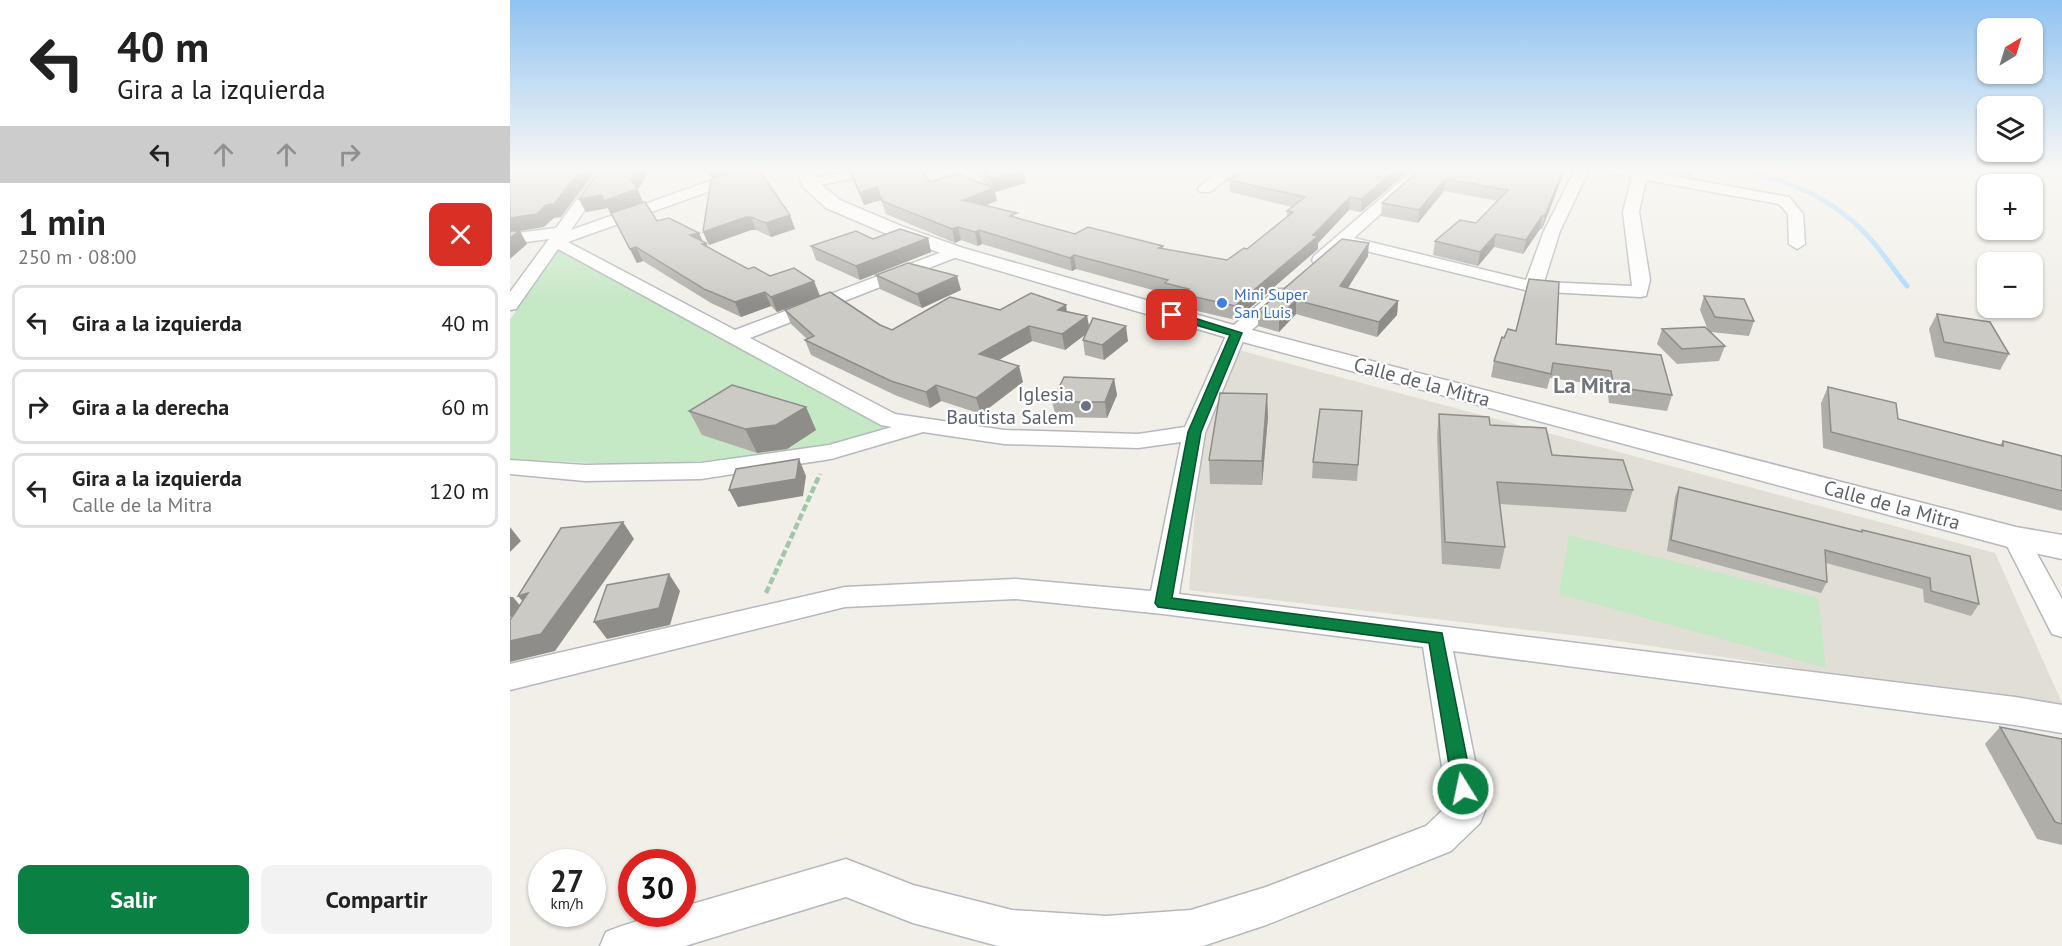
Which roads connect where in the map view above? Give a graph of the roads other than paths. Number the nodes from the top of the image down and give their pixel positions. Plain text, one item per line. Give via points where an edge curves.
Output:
1 (574, 214) edge
2 (623, 214) edge
3 (857, 214) edge
4 (1372, 214) edge
5 (1560, 214) edge
6 (1631, 214) edge
7 (1797, 214) edge
8 (558, 236) junction
9 (510, 239) edge
10 (1343, 240) junction
11 (1797, 244) dead end
12 (956, 252) junction
13 (1529, 286) junction
14 (510, 304) edge
15 (1236, 333) junction
16 (734, 337) junction
17 (923, 426) junction
18 (1194, 432) junction
19 (510, 468) edge
20 (2016, 538) junction
21 (2062, 547) edge
22 (1163, 603) junction
23 (2062, 626) edge
24 (1436, 638) junction
25 (510, 677) edge
26 (2062, 719) edge
27 (1060, 940) edge
28 (620, 946) edge

1 - 8 street
2 - 8 street
3 - 12 street, Calle de la Mitra
4 - 10 street
5 - 13 street via 1535,282
6 - 13 street via 1640,292
7 - 11 street
8 - 9 street
8 - 14 street
8 - 16 street
10 - 13 street
10 - 15 street
12 - 15 street, Calle de la Mitra
12 - 16 street
15 - 18 street
15 - 20 street, Calle de la Mitra
16 - 17 street via 889,420
17 - 18 street via 1004,437 1137,441
17 - 19 street via 831,452 701,471 585,473
18 - 22 street
20 - 21 street, Calle de la Mitra
20 - 23 street
22 - 24 street
22 - 25 street via 1015,589 845,597
24 - 26 street
24 - 27 street via 1467,811 1438,839 1266,906 1191,930
27 - 28 street via 914,904 846,878

